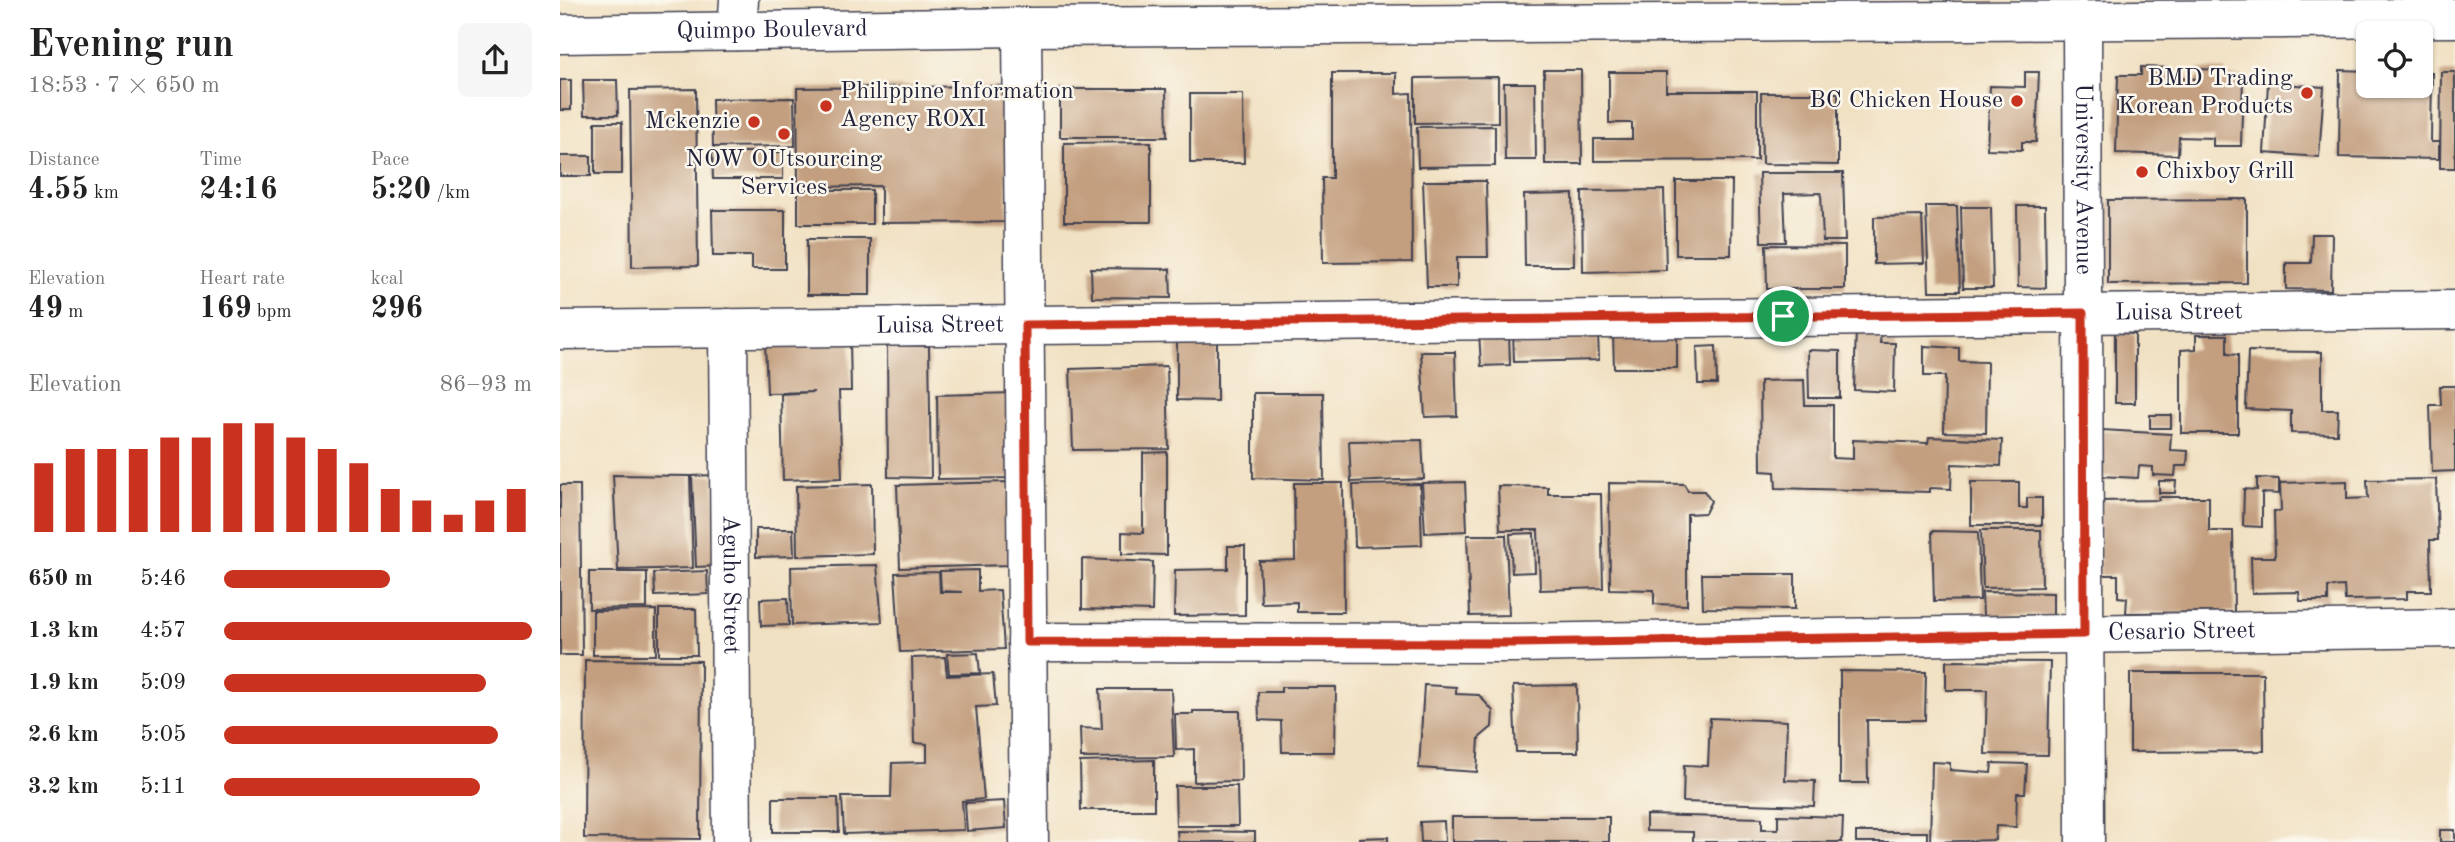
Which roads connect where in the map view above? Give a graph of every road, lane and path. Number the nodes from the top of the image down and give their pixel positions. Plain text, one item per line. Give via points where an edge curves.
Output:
1 (1566, 12) edge
2 (738, 16) edge
3 (2455, 18) edge
4 (2082, 20) junction
5 (1022, 27) junction
6 (560, 34) edge
7 (2455, 310) edge
8 (2083, 313) junction
9 (1025, 325) junction
10 (728, 328) junction
11 (560, 330) edge
12 (2455, 628) edge
13 (2084, 634) junction
14 (1027, 642) junction
15 (732, 842) edge
16 (1029, 842) edge
17 (2085, 842) edge

1 - 4 street, Quimpo Boulevard
1 - 5 street, Quimpo Boulevard
2 - 5 street, Quimpo Boulevard
2 - 6 street, Quimpo Boulevard
3 - 4 street, Quimpo Boulevard
4 - 8 street, University Avenue
5 - 9 street
7 - 8 street, Luisa Street
8 - 9 street, Luisa Street
8 - 13 street, University Avenue
9 - 10 street, Luisa Street
9 - 14 street
10 - 11 street, Luisa Street
10 - 15 street, Aguho Street
12 - 13 street, Cesario Street
13 - 14 street, Cesario Street via 1514,643
13 - 17 street, University Avenue
14 - 16 street

